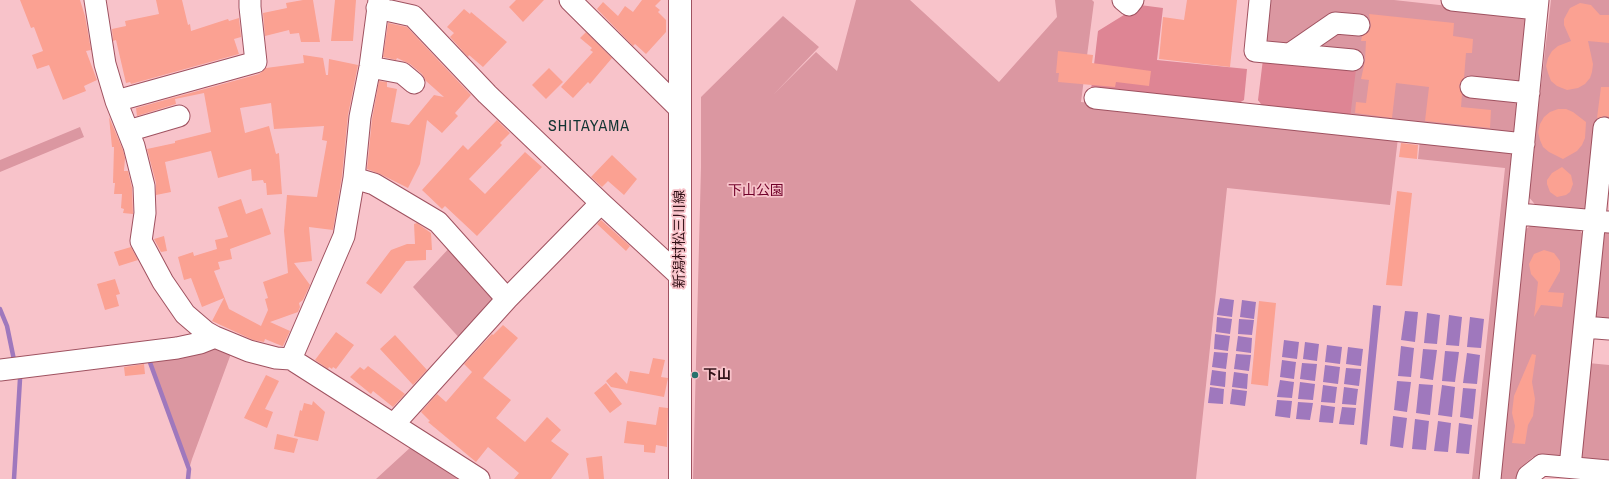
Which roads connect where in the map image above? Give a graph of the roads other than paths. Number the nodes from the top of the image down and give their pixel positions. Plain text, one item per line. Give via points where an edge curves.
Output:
1 (95, 0) edge
2 (250, 0) edge
3 (570, 0) edge
4 (680, 0) edge
5 (1123, 0) edge
6 (1133, 0) edge
7 (1260, 0) edge
8 (1463, 1) edge
9 (378, 4) edge
10 (1538, 4) edge
11 (1359, 25) dead end
12 (1290, 54) junction
13 (1353, 60) dead end
14 (370, 67) junction
15 (414, 83) dead end
16 (1471, 87) dead end
17 (1529, 93) junction
18 (1095, 98) dead end
19 (116, 101) junction
20 (680, 109) junction
21 (179, 116) dead end
22 (1604, 128) dead end
23 (128, 131) junction
24 (1524, 144) junction
25 (354, 178) junction
26 (601, 203) junction
27 (1518, 214) junction
28 (1602, 222) edge
29 (679, 275) junction
30 (507, 299) junction
31 (1584, 327) junction
32 (1609, 329) edge
33 (215, 337) junction
34 (291, 359) junction
35 (0, 370) edge
36 (394, 424) junction
37 (1570, 467) junction
38 (1609, 471) edge
39 (479, 479) edge
40 (680, 479) edge
41 (1490, 479) edge
42 (1527, 479) edge

1 - 19 street via 105,64
2 - 19 street via 256,62
3 - 20 street
4 - 20 main road, 新潟村松三川線
5 - 6 street via 1129,5
7 - 12 street via 1255,52
8 - 10 street
9 - 14 street
9 - 26 street via 412,16
10 - 17 street
11 - 12 street via 1335,23
12 - 13 street
14 - 15 street via 402,72
14 - 25 street via 360,117
16 - 17 street
17 - 24 street
18 - 24 street
19 - 23 street
20 - 29 main road, 新潟村松三川線
21 - 23 street
22 - 28 street
23 - 33 street via 144,186 142,241 163,282 185,314
24 - 27 street
25 - 30 street via 374,184 438,222
25 - 34 street via 344,236
26 - 29 street
26 - 30 street
27 - 28 street
27 - 41 street
28 - 31 street
29 - 40 main road, 新潟村松三川線
30 - 36 street
31 - 32 street
31 - 37 street
33 - 34 street via 249,351
33 - 35 street via 177,348
34 - 36 street
36 - 39 street
37 - 38 street
37 - 42 street via 1542,465

